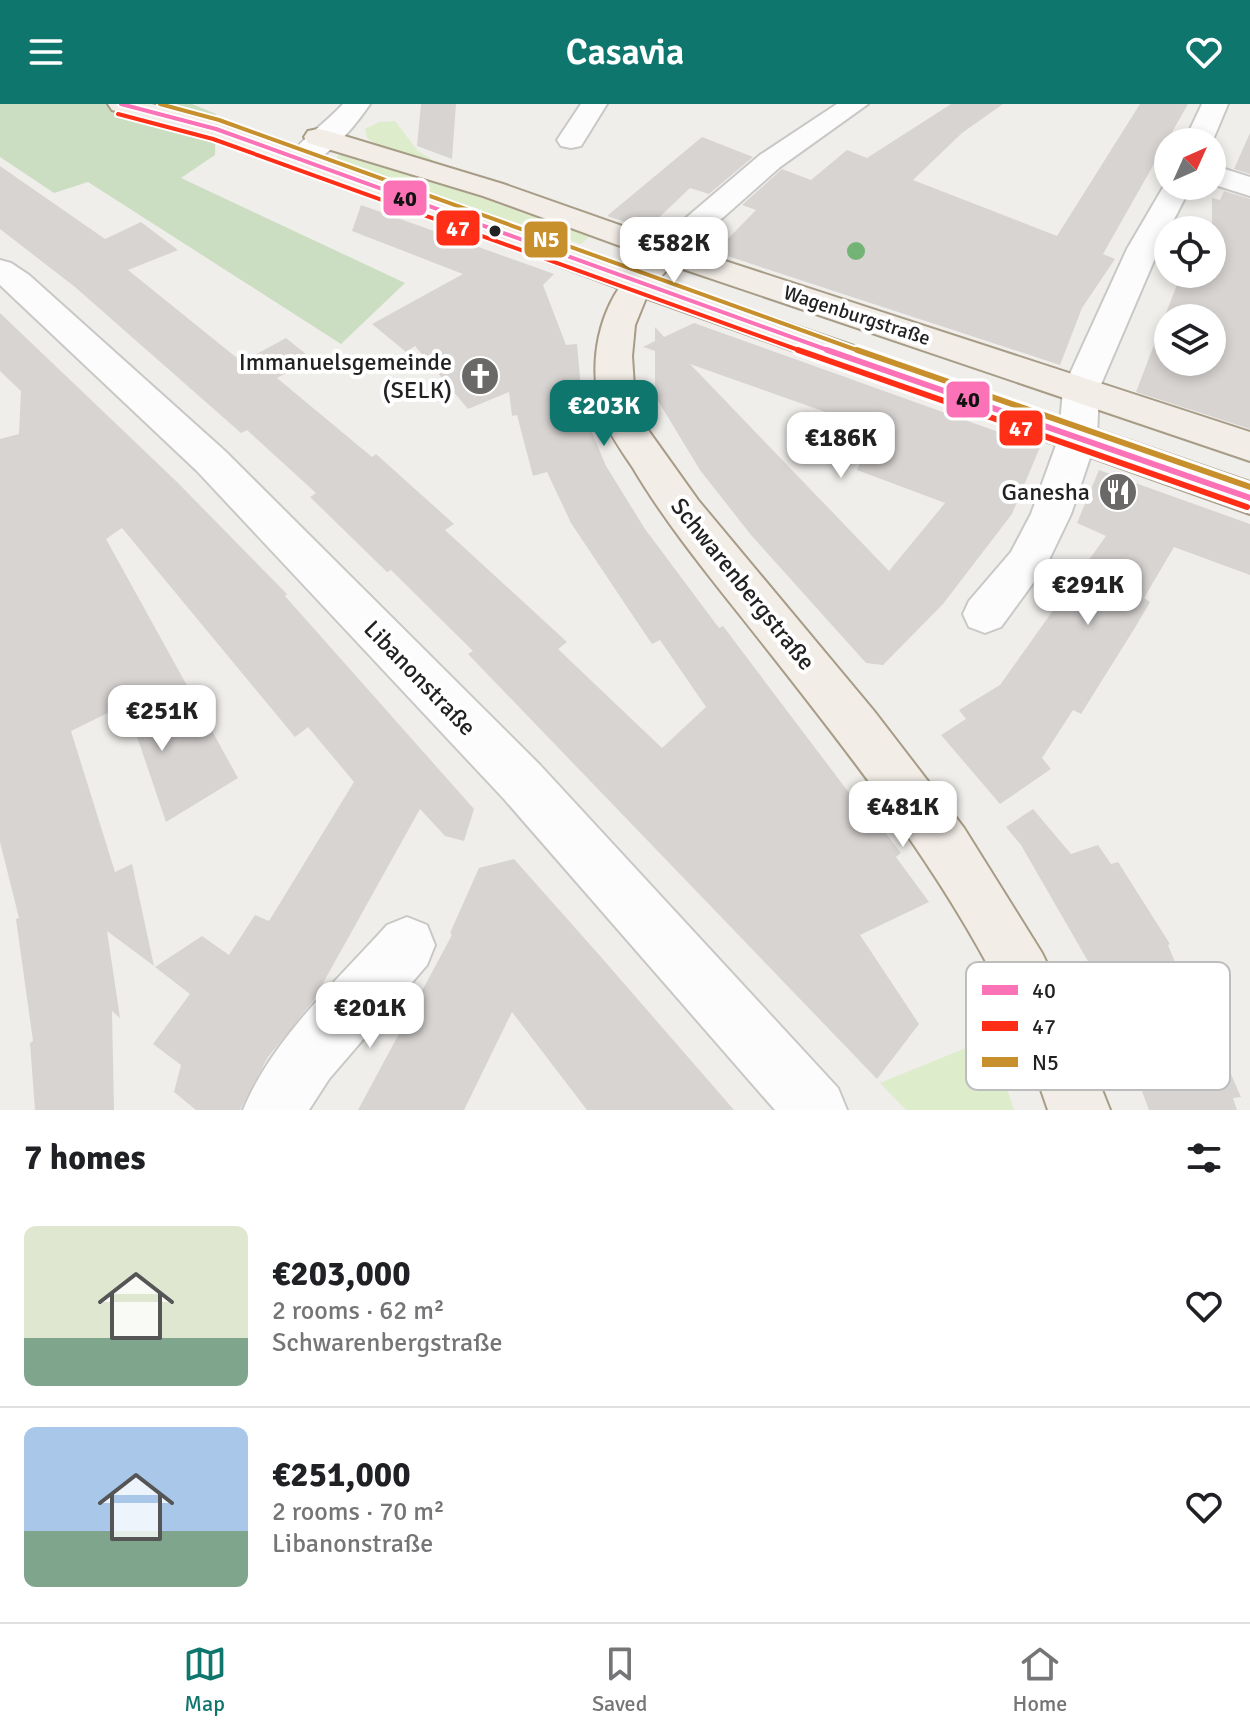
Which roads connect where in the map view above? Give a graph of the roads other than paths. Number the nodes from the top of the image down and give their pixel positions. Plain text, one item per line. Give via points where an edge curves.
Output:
1 (121, 104) edge
2 (357, 104) edge
3 (594, 104) edge
4 (1215, 104) edge
5 (842, 106) edge
6 (1204, 128) edge
7 (216, 129) junction
8 (326, 139) junction
9 (571, 140) dead end
10 (301, 159) junction
11 (1226, 179) edge
12 (1250, 187) edge
13 (1169, 200) edge
14 (652, 267) junction
15 (0, 270) edge
16 (1081, 389) junction
17 (1078, 437) junction
18 (1250, 447) edge
19 (1250, 498) edge
20 (985, 614) dead end
21 (407, 945) dead end
22 (1018, 962) edge
23 (1073, 1090) edge
24 (274, 1110) edge
25 (816, 1110) edge
26 (1079, 1110) edge

1 - 7 main road, Wagenburgstraße
2 - 8 street
3 - 9 street
4 - 6 street
5 - 14 street, Schwarenbergstraße via 770,161
7 - 8 main road, Wagenburgstraße via 274,130
7 - 10 main road, Wagenburgstraße
8 - 10 street
8 - 14 main road, Wagenburgstraße via 493,190
10 - 14 main road, Wagenburgstraße
11 - 12 street
13 - 16 street
14 - 16 main road, Wagenburgstraße
14 - 17 main road, Wagenburgstraße
14 - 22 main road, Schwarenbergstraße via 623,310 615,347 613,370 622,418 655,474 939,834
15 - 25 street, Libanonstraße via 211,461 522,782
16 - 17 street
16 - 18 main road, Wagenburgstraße
17 - 19 main road, Wagenburgstraße
17 - 20 street via 1051,514 1026,564
21 - 24 street via 308,1058
23 - 26 main road, Schwarenbergstraße

